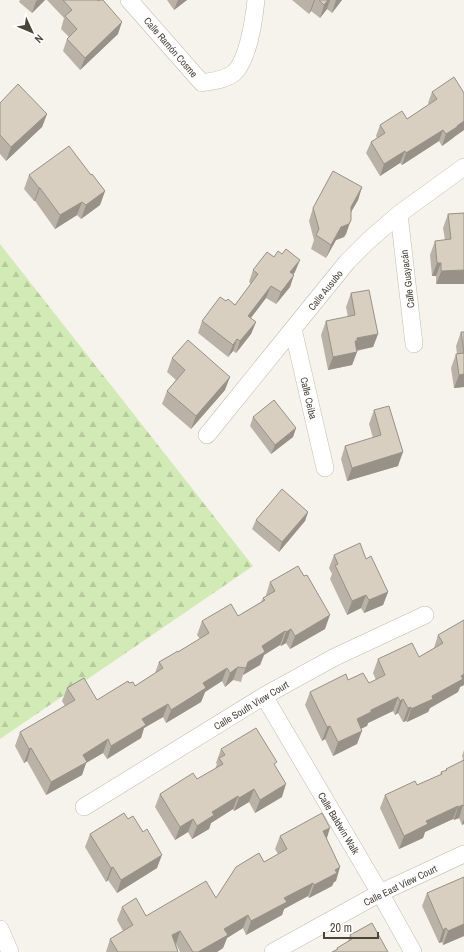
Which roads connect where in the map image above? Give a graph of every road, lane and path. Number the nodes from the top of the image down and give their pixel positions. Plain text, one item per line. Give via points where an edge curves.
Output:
1 (129, 0) edge
2 (256, 0) edge
3 (464, 167) edge
4 (399, 214) junction
5 (293, 329) junction
6 (414, 344) dead end
7 (207, 435) dead end
8 (325, 468) dead end
9 (425, 615) dead end
10 (264, 696) junction
11 (84, 808) dead end
12 (464, 854) edge
13 (380, 893) junction
14 (0, 929) edge
15 (10, 952) edge
16 (273, 952) edge
17 (413, 952) edge

1 - 2 street, Calle Ramón Cosme via 202,83 222,79 234,73 242,62 254,24
3 - 4 street, Calle Ausubo
4 - 5 street, Calle Ausubo via 347,262
4 - 6 street, Calle Guayacán
5 - 7 street, Calle Ausubo
5 - 8 street, Calle Ceiba
9 - 10 street, Calle South View Court via 335,657
10 - 11 street, Calle South View Court
10 - 13 street, Calle Baldwin Walk
12 - 13 street, Calle East View Court
13 - 16 street, Calle East View Court
13 - 17 street, Calle Baldwin Walk
14 - 15 street

